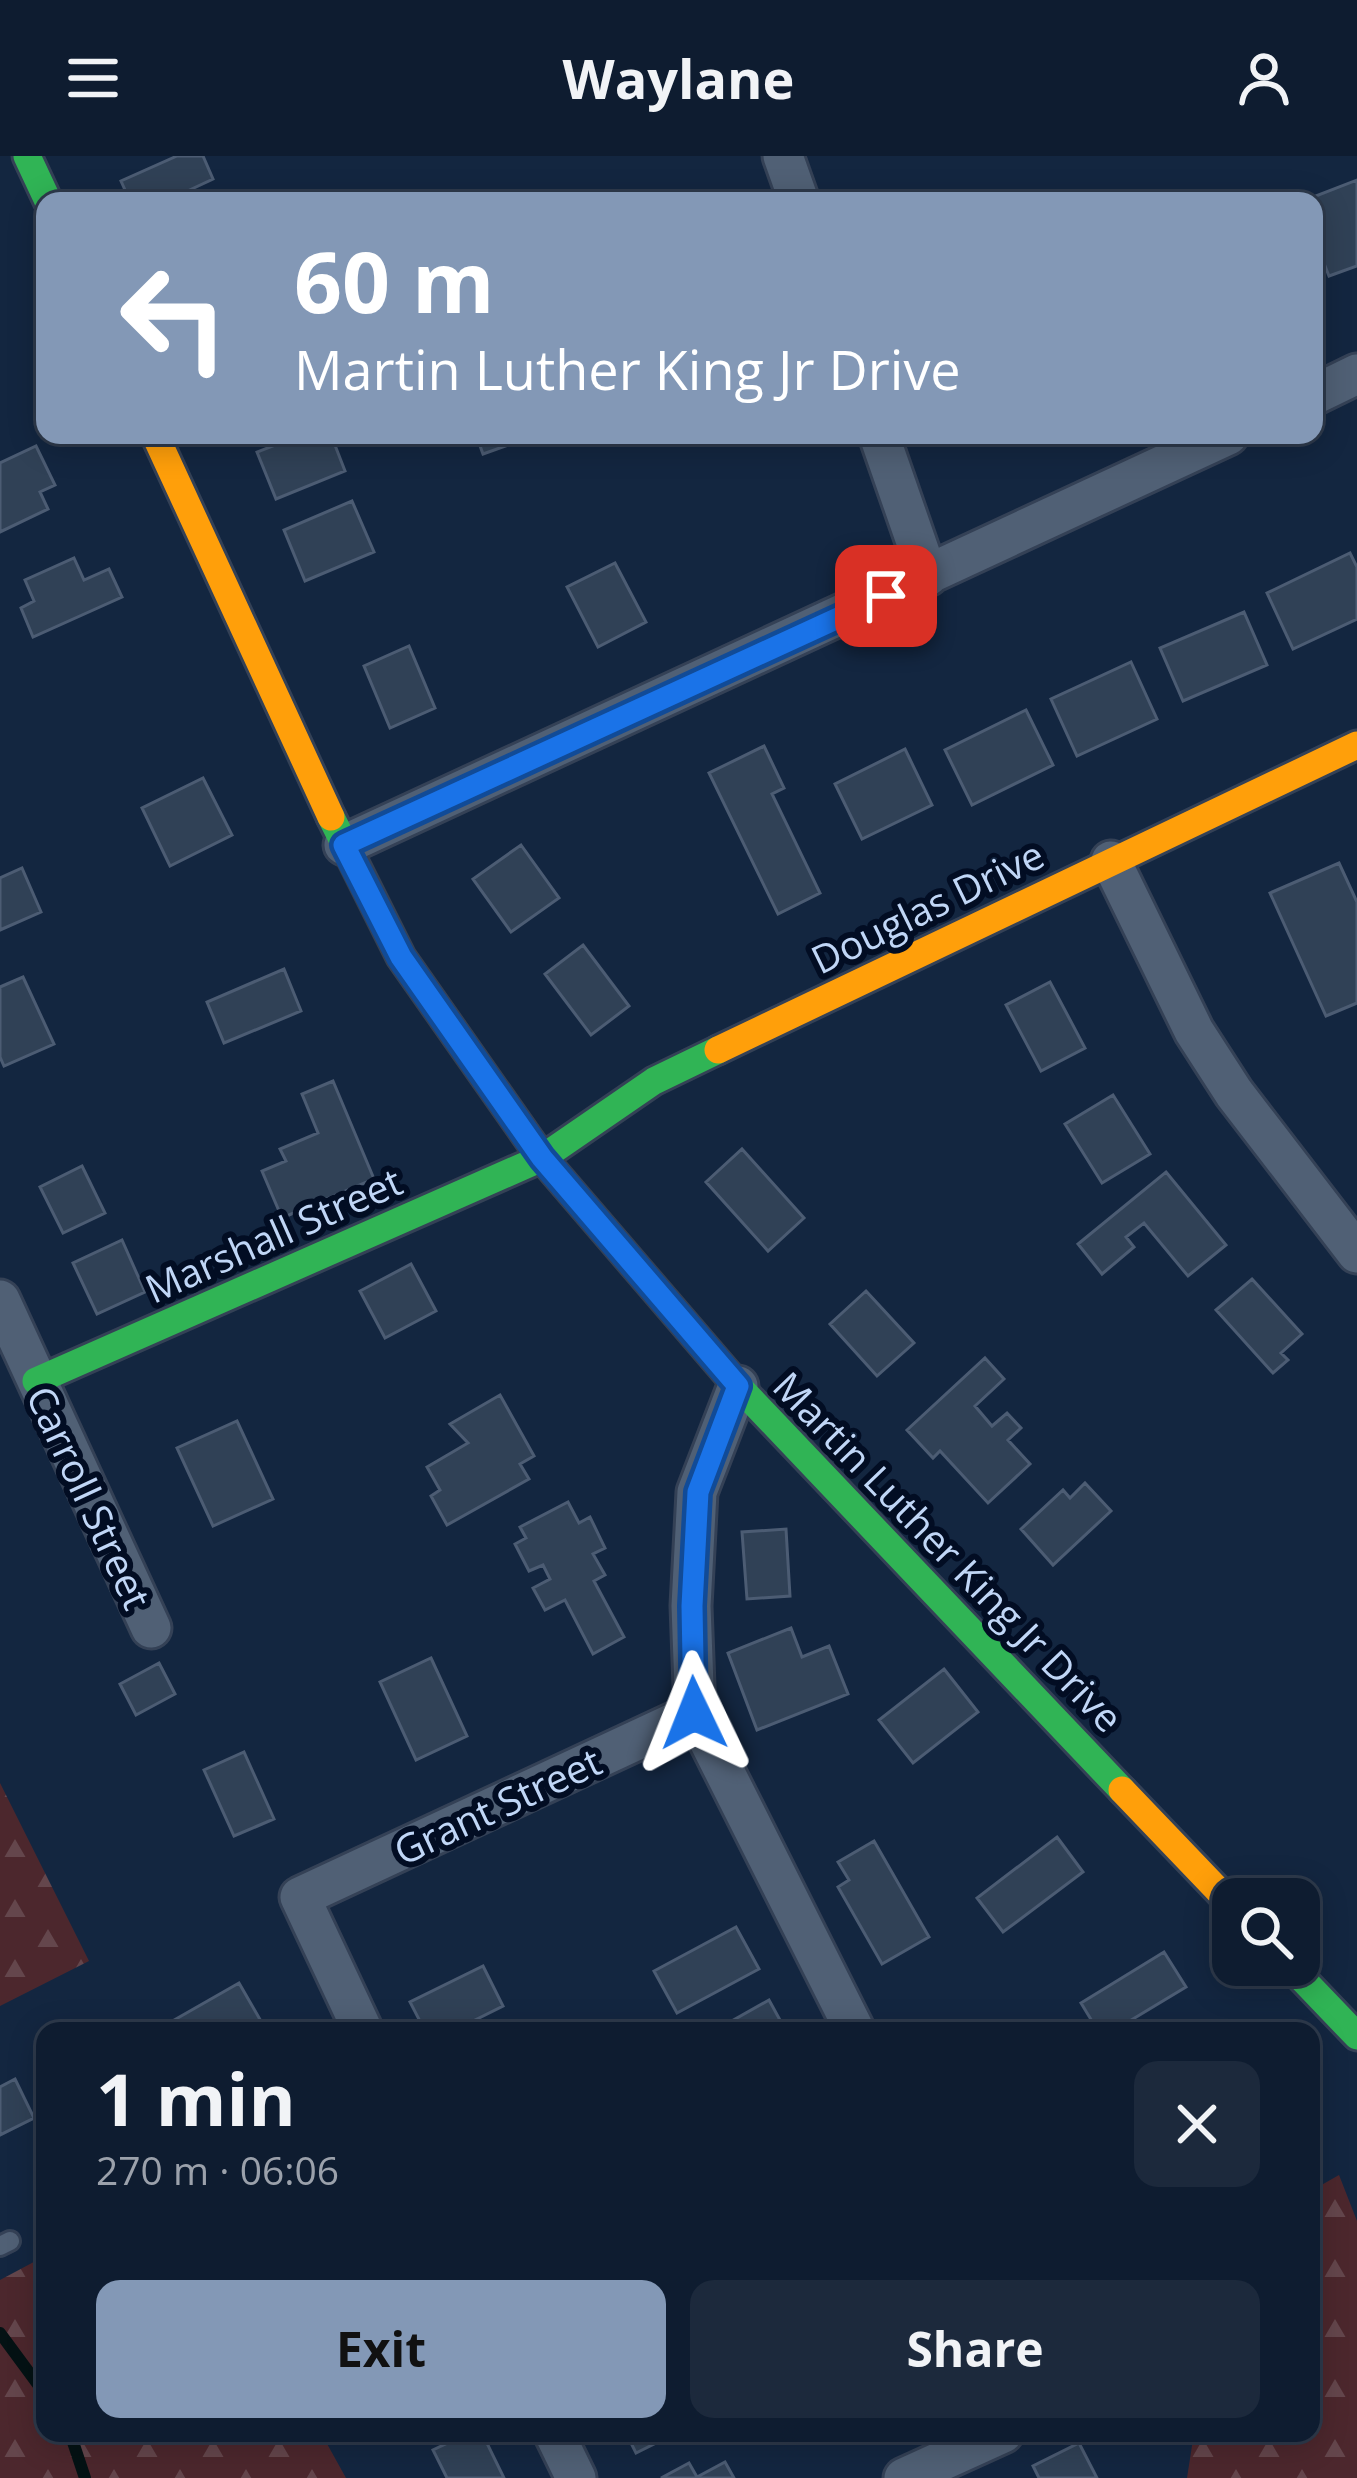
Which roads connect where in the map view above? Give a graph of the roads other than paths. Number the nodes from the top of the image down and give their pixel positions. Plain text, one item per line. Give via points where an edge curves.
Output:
1 (27, 156) edge
2 (783, 156) edge
3 (44, 192) edge
4 (796, 192) edge
5 (1357, 374) edge
6 (1323, 391) edge
7 (159, 444) edge
8 (882, 444) edge
9 (1209, 444) edge
10 (928, 576) junction
11 (1357, 745) edge
12 (344, 845) junction
13 (1111, 861) junction
14 (542, 1158) junction
15 (1357, 1253) edge
16 (0, 1300) edge
17 (36, 1382) junction
18 (738, 1386) junction
19 (152, 1628) dead end
20 (694, 1713) junction
21 (1212, 1884) edge
22 (1309, 1986) edge
23 (359, 2022) edge
24 (851, 2022) edge
25 (1357, 2036) edge
26 (558, 2442) edge
27 (983, 2442) edge
28 (575, 2478) edge
29 (904, 2478) edge

1 - 3 street
2 - 4 street
5 - 6 street
7 - 12 street, Martin Luther King Jr Drive
8 - 10 street
9 - 10 street
10 - 12 street
11 - 13 street, Douglas Drive
12 - 14 street, Martin Luther King Jr Drive via 401,957
13 - 14 street, Douglas Drive via 653,1081
13 - 15 street via 1193,1031
14 - 17 street, Marshall Street
14 - 18 street, Martin Luther King Jr Drive
16 - 17 street, Carroll Street
17 - 19 street, Carroll Street
18 - 20 street via 698,1492
18 - 21 street, Martin Luther King Jr Drive
20 - 23 street, Grant Street via 300,1897
20 - 24 street
22 - 25 street
26 - 28 street
27 - 29 street

